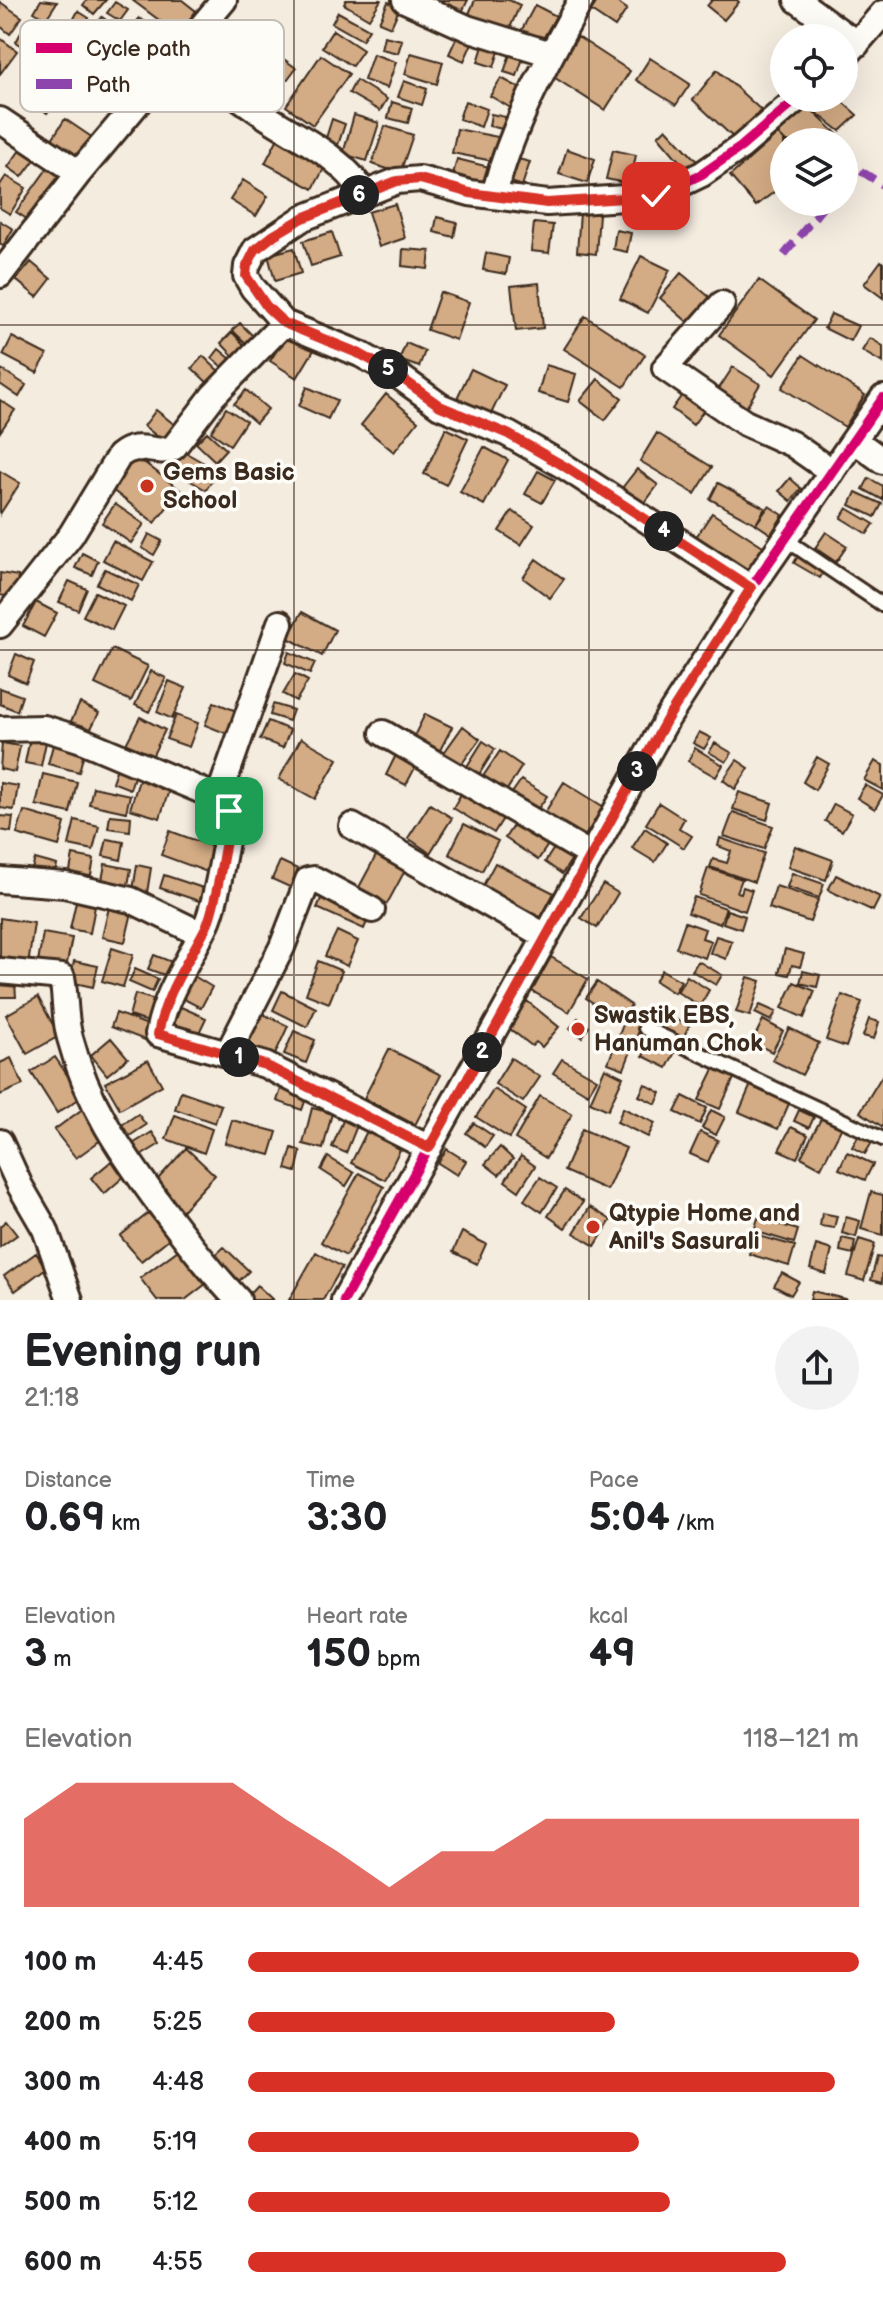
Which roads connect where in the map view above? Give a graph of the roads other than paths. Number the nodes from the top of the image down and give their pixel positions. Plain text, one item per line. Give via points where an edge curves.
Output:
1 (224, 0) edge
2 (405, 0) edge
3 (581, 0) edge
4 (797, 0) edge
5 (883, 13) edge
6 (208, 20) edge
7 (822, 24) edge
8 (858, 43) edge
9 (551, 54) junction
10 (131, 112) edge
11 (260, 112) edge
12 (782, 112) edge
13 (0, 120) edge
14 (79, 173) junction
15 (364, 193) junction
16 (494, 195) junction
17 (0, 275) edge
18 (722, 304) dead end
19 (284, 323) junction
20 (883, 398) edge
21 (854, 440) junction
22 (883, 461) edge
23 (832, 472) junction
24 (785, 539) junction
25 (751, 588) junction
26 (883, 605) edge
27 (280, 623) dead end
28 (0, 625) edge
29 (0, 729) edge
30 (383, 733) dead end
31 (218, 799) junction
32 (352, 826) dead end
33 (591, 855) junction
34 (0, 880) edge
35 (372, 910) dead end
36 (201, 934) junction
37 (545, 936) junction
38 (0, 971) edge
39 (645, 1028) dead end
40 (228, 1053) junction
41 (883, 1139) edge
42 (0, 1142) edge
43 (429, 1148) junction
44 (70, 1300) edge
45 (238, 1300) edge
46 (344, 1300) edge

1 - 6 street
2 - 9 street via 467,28
3 - 9 street
4 - 7 street
5 - 8 street
9 - 16 street via 509,146
10 - 14 street
11 - 15 street via 333,157
12 - 16 street via 702,174 656,196 547,203
13 - 14 street
14 - 17 street
15 - 16 street via 420,179
15 - 19 street via 303,218 255,250 246,276
18 - 23 street via 665,368 745,423 792,444
19 - 25 street via 360,354 440,406 508,434
19 - 28 street via 213,396 174,447 138,447 119,456 71,535
20 - 21 street
21 - 22 street
21 - 23 street
23 - 24 street
24 - 25 street
24 - 26 lane
25 - 33 street via 667,719
27 - 31 street
29 - 31 street via 44,728 79,739
30 - 33 street
31 - 36 street via 229,811 229,827
32 - 37 street
33 - 37 street
34 - 36 street via 65,885 131,900
35 - 40 street via 308,880 282,947
36 - 40 street via 162,1012 158,1034
37 - 43 street
38 - 45 street via 62,977 70,1040 116,1145
39 - 41 lane
40 - 43 street via 265,1065
42 - 44 street via 45,1229
43 - 46 street

